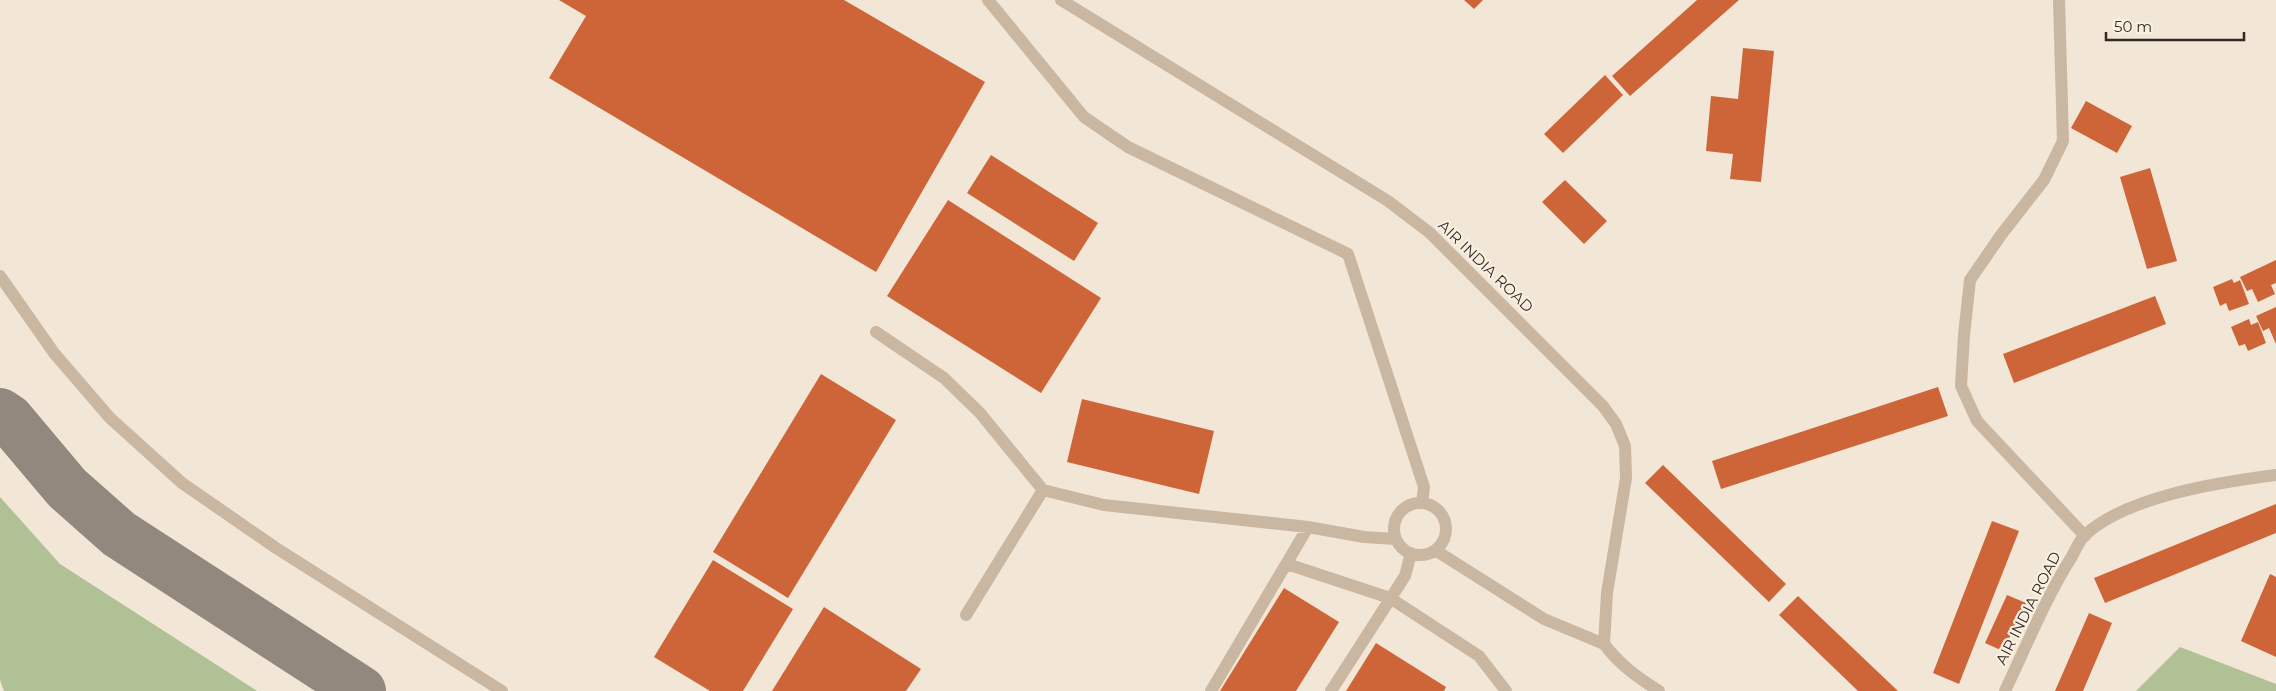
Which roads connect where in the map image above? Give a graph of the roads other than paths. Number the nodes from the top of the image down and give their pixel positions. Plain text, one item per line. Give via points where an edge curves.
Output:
1 (988, 0) edge
2 (1061, 0) edge
3 (2059, 0) edge
4 (0, 276) edge
5 (876, 332) dead end
6 (2276, 475) edge
7 (1043, 490) junction
8 (1422, 504) junction
9 (1308, 527) junction
10 (2085, 536) junction
11 (1396, 539) junction
12 (1435, 550) junction
13 (1411, 553) junction
14 (1287, 564) junction
15 (1390, 598) junction
16 (966, 615) dead end
17 (1604, 644) junction
18 (502, 691) edge
19 (1211, 691) edge
20 (1331, 691) edge
21 (1506, 691) edge
22 (1659, 691) edge
23 (2005, 691) edge

1 - 8 street via 1084,117 1128,147 1348,254 1424,487
2 - 17 street, AIR INDIA ROAD via 1388,200 1430,233 1603,406 1616,424 1624,446 1626,478 1607,593
3 - 10 street via 2063,141 2044,180 1970,280 1961,386 1977,421
4 - 18 street via 54,353 110,418 182,482 276,548
5 - 7 street via 944,378 980,414
6 - 10 street, AIR INDIA ROAD via 2228,481 2158,498 2111,518
7 - 9 street via 1104,505
7 - 16 street
8 - 11 street via 1413,504 1400,514 1394,528
8 - 12 street via 1439,512 1446,524 1442,543
9 - 11 street
9 - 14 street
10 - 23 street, AIR INDIA ROAD via 2060,574
11 - 13 street via 1403,549
12 - 13 street via 1422,555
12 - 17 street via 1544,619
13 - 15 street via 1405,576
14 - 15 street
14 - 19 street
15 - 20 street
15 - 21 street via 1479,656
17 - 22 street via 1629,672

